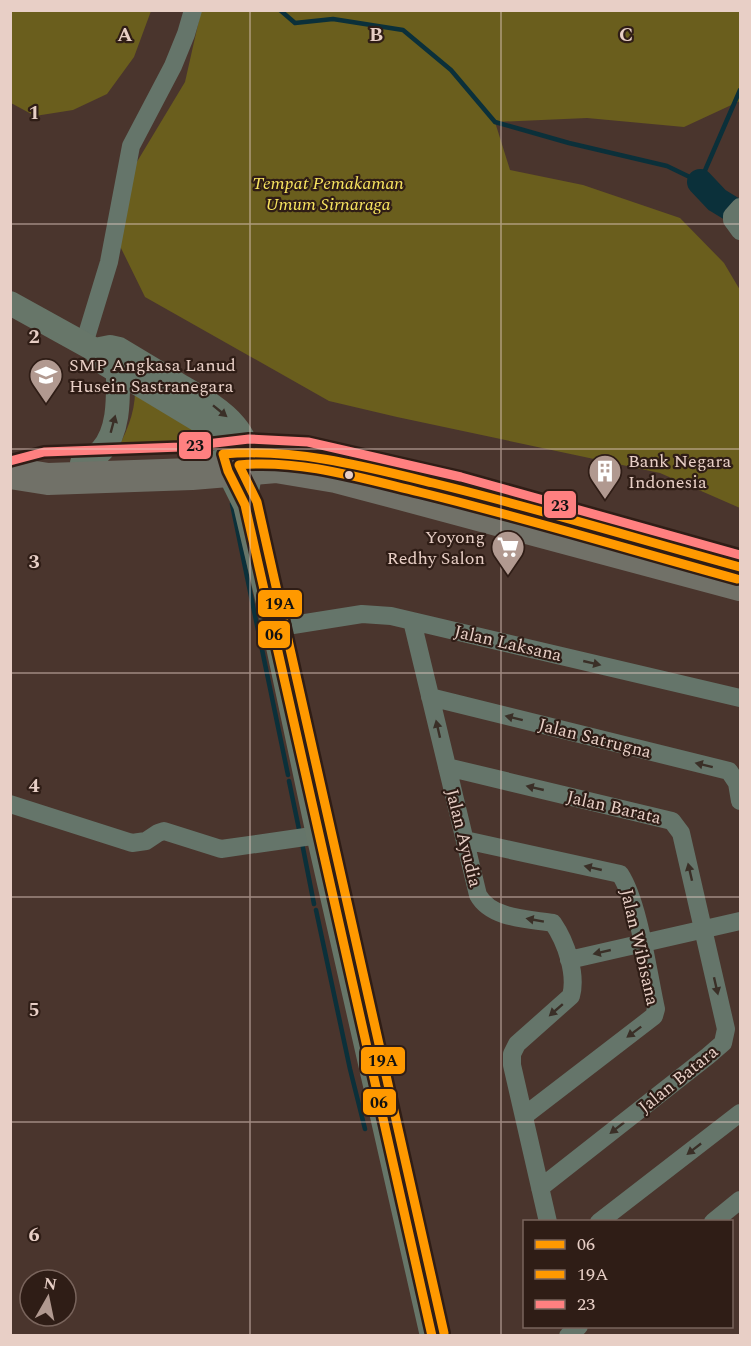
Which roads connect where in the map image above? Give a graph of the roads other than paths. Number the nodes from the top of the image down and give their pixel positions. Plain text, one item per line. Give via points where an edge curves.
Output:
1 (193, 10) edge
2 (10, 303) edge
3 (90, 347) junction
4 (118, 371) junction
5 (82, 463) junction
6 (239, 463) junction
7 (13, 473) edge
8 (741, 567) edge
9 (741, 585) edge
10 (412, 621) junction
11 (274, 628) junction
12 (430, 697) junction
13 (741, 698) edge
14 (447, 767) junction
15 (741, 801) edge
16 (10, 804) edge
17 (314, 834) junction
18 (465, 840) junction
19 (741, 921) edge
20 (704, 928) junction
21 (642, 943) junction
22 (569, 960) junction
23 (741, 1113) edge
24 (524, 1116) junction
25 (540, 1188) junction
26 (741, 1200) edge
27 (548, 1220) edge
28 (600, 1220) edge
29 (714, 1220) edge
30 (432, 1335) edge

1 - 3 street via 173,66 131,146
2 - 3 street
3 - 4 street via 102,362
3 -> 6 street via 118,349 214,406 232,422
5 -> 4 street via 103,450 115,423
4 - 6 street via 205,424
5 - 6 highway via 182,459
5 - 7 highway via 46,464
6 - 7 highway via 148,476 48,479
6 - 8 highway via 306,454 477,495
6 - 9 highway via 336,477
6 - 11 street via 245,506
10 - 11 street, Jalan Laksana via 362,614
10 - 12 street, Jalan Ayudia
10 -> 13 street, Jalan Laksana
11 - 17 street
14 -> 12 street, Jalan Ayudia
15 -> 12 street, Jalan Satrugna via 729,771
14 - 18 street, Jalan Ayudia
20 -> 14 street, Jalan Barata via 681,833 672,821
16 - 17 street via 132,843 146,841 164,831 221,849
17 - 30 street
21 -> 18 street, Jalan Wibisana via 628,886 620,874
22 -> 18 street, Jalan Ayudia via 553,923 500,913 483,905
19 - 20 street
20 - 21 street
20 -> 25 street, Jalan Batara via 726,1029 723,1043
21 -> 22 street
21 -> 24 street, Jalan Wibisana via 656,1009 654,1016
22 -> 24 street, Jalan Ayudia via 574,986 571,996 517,1044 512,1054
23 -> 28 street
24 - 25 street, Jalan Ayudia
25 - 27 street, Jalan Ayudia
26 - 29 street

